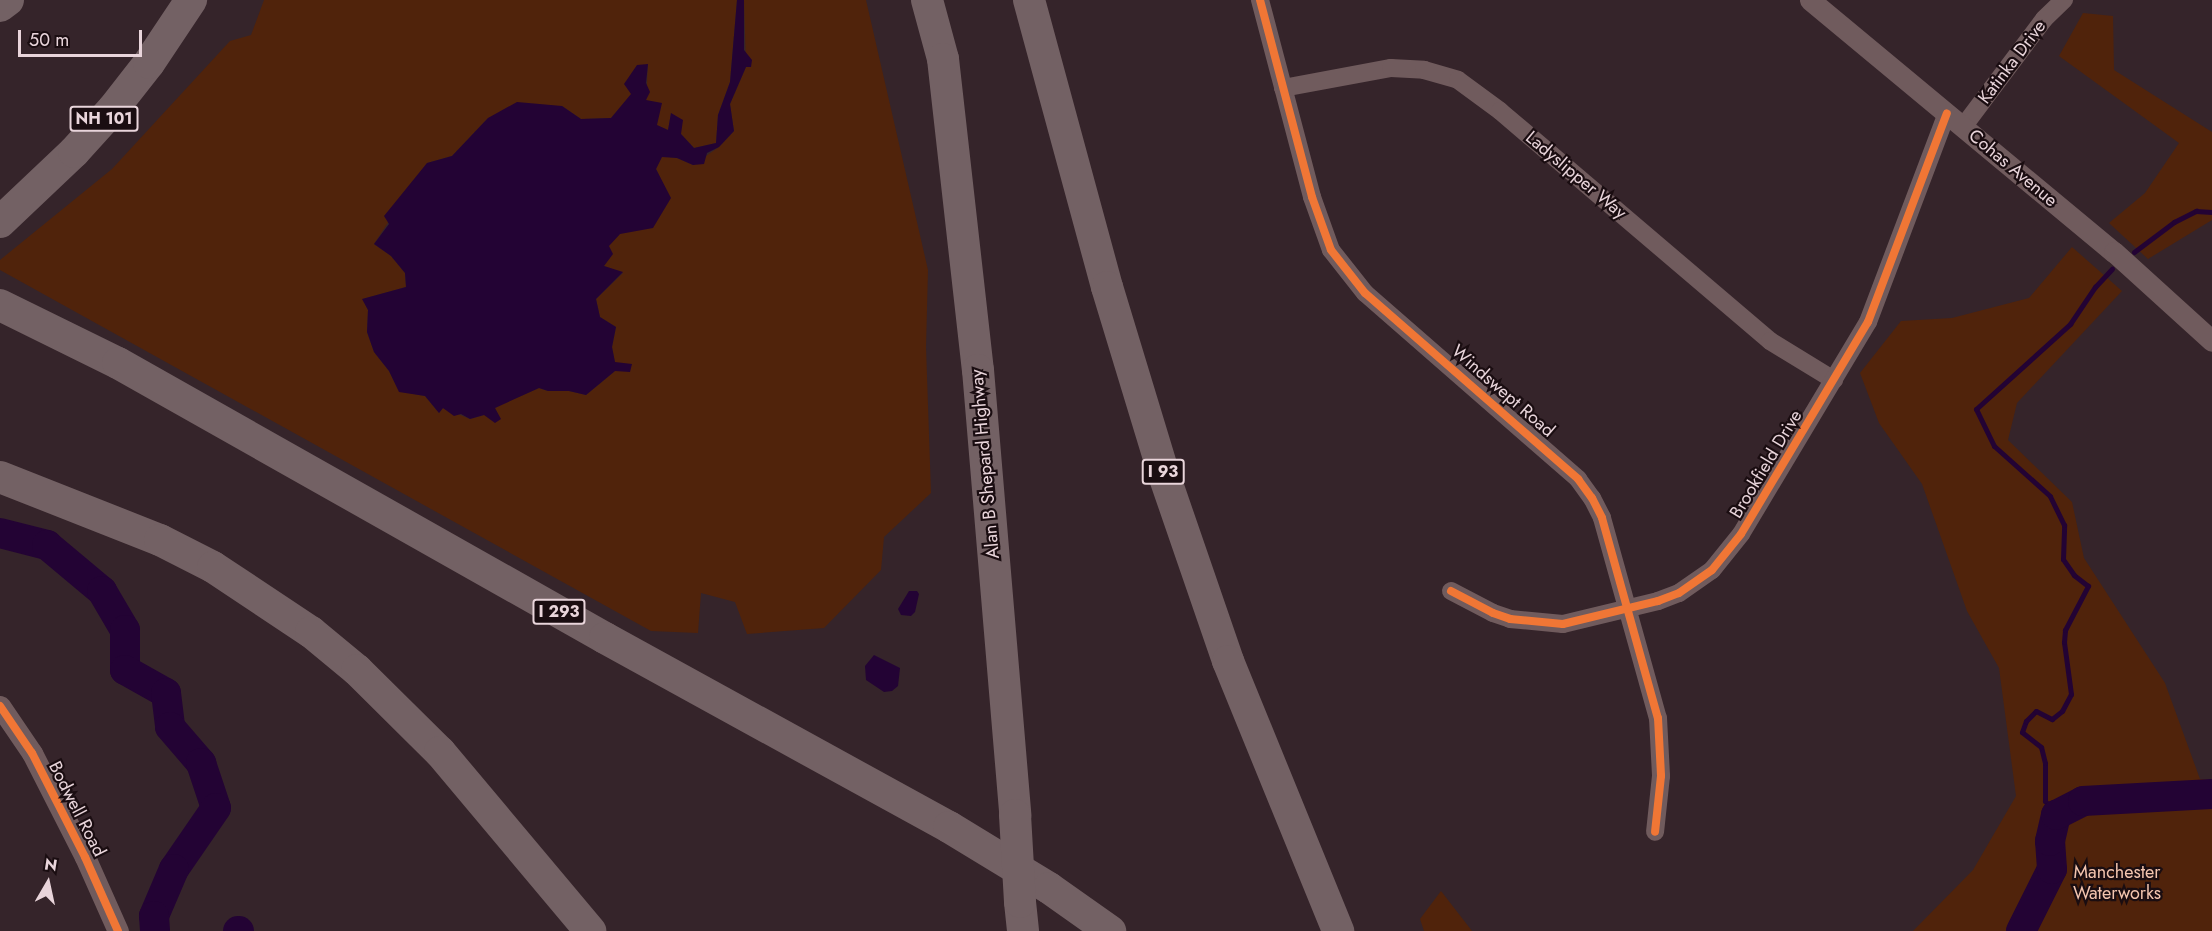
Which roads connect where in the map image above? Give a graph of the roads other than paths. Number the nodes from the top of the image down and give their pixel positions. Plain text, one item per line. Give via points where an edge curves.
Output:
1 (8, 0) edge
2 (191, 0) edge
3 (927, 0) edge
4 (1029, 0) edge
5 (1260, 0) edge
6 (1810, 0) edge
7 (2064, 0) edge
8 (0, 6) edge
9 (1283, 88) junction
10 (1947, 113) junction
11 (1963, 127) junction
12 (0, 222) edge
13 (0, 305) edge
14 (2212, 341) edge
15 (1834, 380) junction
16 (0, 477) edge
17 (1451, 591) dead end
18 (1628, 609) junction
19 (0, 706) edge
20 (1655, 832) dead end
21 (1022, 916) edge
22 (118, 931) edge
23 (590, 931) edge
24 (1110, 931) edge
25 (1338, 931) edge

1 - 8 highway
2 - 12 highway, NH 101 via 113,109
3 - 21 highway, Alan B Shepard Highway, bridge via 943,59 978,370
4 - 25 highway, I 93 via 1107,287 1164,475 1232,671
5 - 9 street, Windswept Road
6 - 10 street, Cohas Avenue
7 - 11 street, Katinka Drive via 2044,19
9 - 15 street, Ladyslipper Way via 1391,68 1424,70 1458,80 1500,111 1770,341
9 - 18 street, Windswept Road via 1312,197 1331,250 1365,293 1578,479 1602,518
10 - 11 street, Cohas Avenue
10 - 15 street, Brookfield Drive via 1877,302
11 - 14 street, Cohas Avenue via 2114,252
13 - 24 highway, I 293 via 118,363 949,827 1049,888
15 - 18 street, Brookfield Drive via 1728,553 1679,593
16 - 23 highway via 160,540 213,567 311,632 374,686 440,752
17 - 18 street, Brookfield Drive via 1493,613 1527,622 1563,624
18 - 20 street, Windswept Road via 1658,718 1661,776
19 - 22 street, Bodwell Road via 32,753

